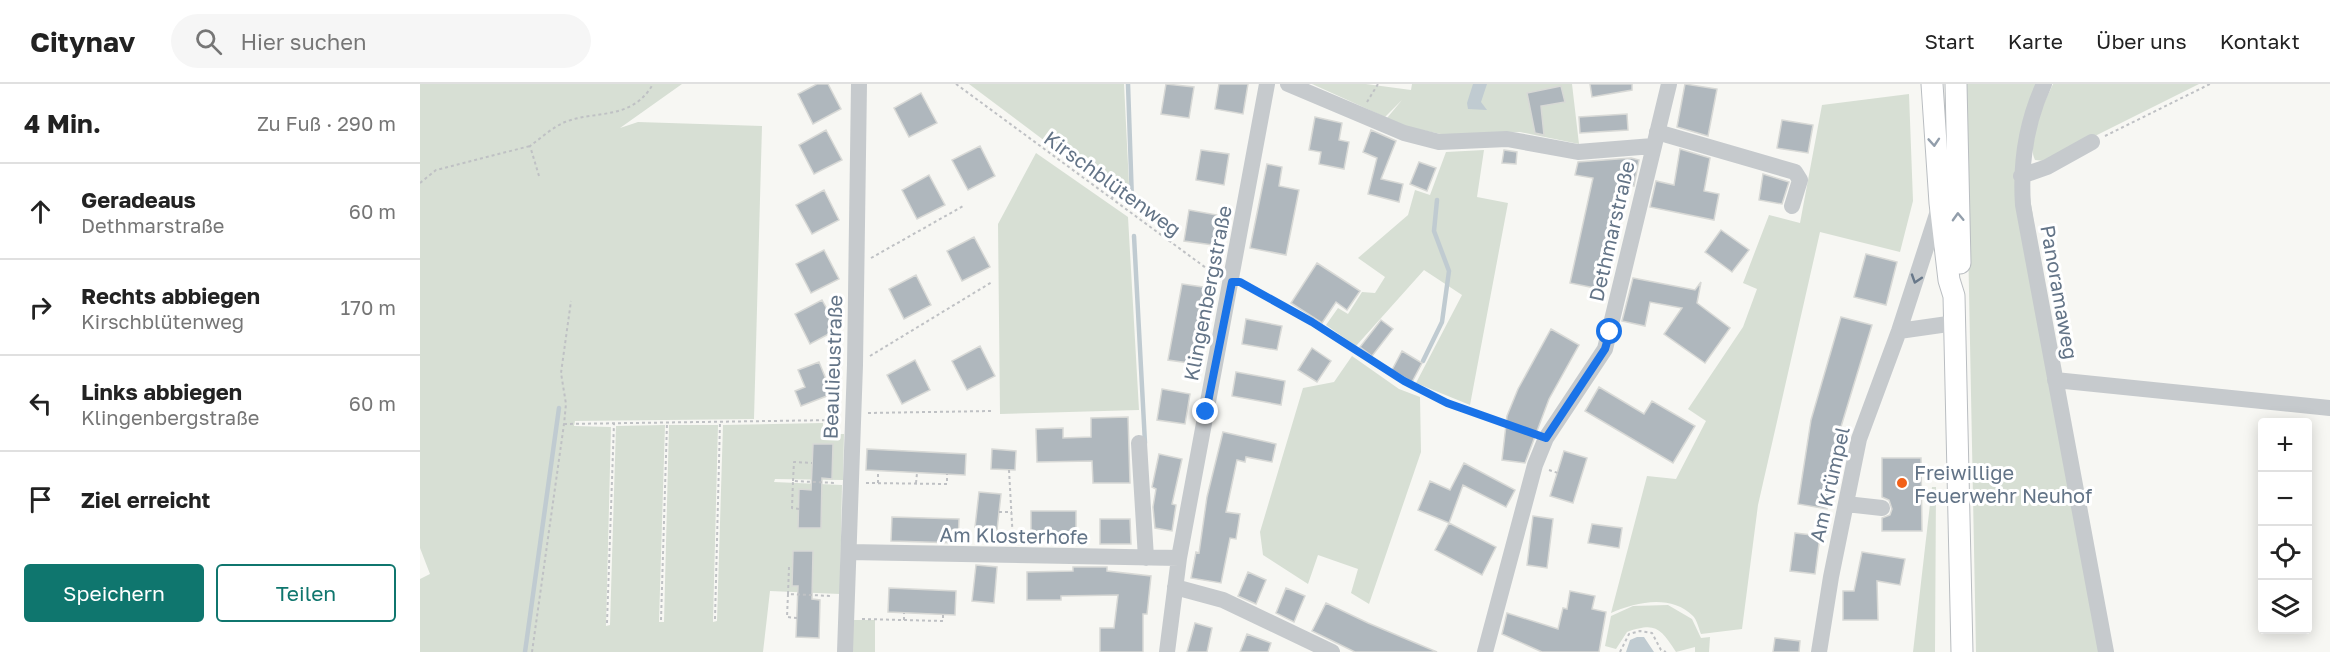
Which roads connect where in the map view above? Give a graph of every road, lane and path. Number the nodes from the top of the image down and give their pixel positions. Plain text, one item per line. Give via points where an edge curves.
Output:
1 (653, 84) edge
2 (859, 84) edge
3 (956, 84) edge
4 (1267, 84) edge
5 (1288, 84) edge
6 (1378, 84) edge
7 (1669, 84) edge
8 (1932, 84) edge
9 (1956, 84) edge
10 (2044, 84) edge
11 (2210, 84) edge
12 (1360, 115) junction
13 (1655, 139) junction
14 (2092, 142) joint
15 (530, 146) junction
16 (539, 176) dead end
17 (2021, 176) junction
18 (1118, 179) dead end
19 (420, 183) edge
20 (1112, 199) junction
21 (1940, 203) junction
22 (965, 205) dead end
23 (1792, 206) dead end
24 (856, 267) junction
25 (992, 282) dead end
26 (1232, 282) junction
27 (1954, 296) junction
28 (571, 301) dead end
29 (1955, 323) junction
30 (1899, 331) junction
31 (855, 365) junction
32 (2055, 380) junction
33 (2330, 408) edge
34 (991, 411) dead end
35 (852, 414) junction
36 (720, 422) junction
37 (614, 423) junction
38 (667, 423) junction
39 (564, 424) junction
40 (1546, 438) junction
41 (1139, 442) dead end
42 (812, 463) dead end
43 (1009, 470) dead end
44 (878, 471) dead end
45 (916, 473) dead end
46 (947, 474) dead end
47 (793, 481) junction
48 (850, 483) junction
49 (878, 483) junction
50 (916, 483) junction
51 (1846, 504) junction
52 (1882, 508) dead end
53 (799, 509) dead end
54 (999, 512) dead end
55 (1012, 512) junction
56 (849, 552) junction
57 (1014, 556) junction
58 (1146, 558) junction
59 (1179, 558) junction
60 (792, 567) dead end
61 (1175, 587) junction
62 (788, 594) junction
63 (847, 596) junction
64 (904, 612) dead end
65 (943, 614) dead end
66 (797, 618) dead end
67 (847, 618) junction
68 (715, 619) dead end
69 (661, 620) dead end
70 (904, 620) junction
71 (608, 623) dead end
72 (532, 652) edge
73 (845, 652) edge
74 (1167, 652) edge
75 (1332, 652) edge
76 (1485, 652) edge
77 (1620, 652) edge
78 (1666, 652) edge
79 (1819, 652) edge
80 (1962, 652) edge
81 (2106, 652) edge

1 - 15 path via 646,95 612,115 566,122
2 - 24 street, Beaulieustraße
3 - 20 path, Kirschblütenweg
4 - 26 street, Klingenbergstraße
5 - 12 street
6 - 12 path
7 - 13 street, Dethmarstraße
8 -> 21 main road
27 -> 9 main road via 1960,270
10 - 17 street, Panoramaweg via 2026,135
11 - 14 path
12 - 13 street via 1439,142 1508,139 1578,152
13 - 23 street via 1795,172 1800,180
13 - 40 street, Dethmarstraße via 1605,349
14 - 17 street via 2047,167
15 - 16 path
15 - 19 path via 436,170
17 - 32 street, Panoramaweg
18 - 20 path
20 - 26 path, Kirschblütenweg via 1223,281
21 - 27 main road
21 -> 30 street, Am Krümpel
22 - 24 path
24 - 31 street, Beaulieustraße
25 - 31 path
26 - 40 path, Kirschblütenweg via 1240,282 1312,322 1404,381 1447,403
26 - 59 street, Klingenbergstraße
27 - 29 main road
28 - 39 path via 561,374 566,404
29 - 30 street
29 - 80 main road
30 - 51 street, Am Krümpel via 1859,439
31 - 35 street, Beaulieustraße
32 - 33 street, Panoramaweg
32 - 81 street
34 - 35 path
35 - 36 path via 845,420
35 - 48 street, Beaulieustraße
36 - 38 path
36 - 68 path
37 - 38 path
37 - 39 path
37 - 71 path
38 - 69 path
39 - 72 path
40 - 76 street, Dethmarstraße via 1535,465
41 - 58 street
42 - 47 path via 794,462
43 - 55 path
44 - 49 path
45 - 50 path
46 - 50 path via 947,483
47 - 48 path
47 - 53 path via 792,508
48 - 49 path
48 - 56 street, Beaulieustraße
49 - 50 path
51 - 52 street
51 - 79 street, Am Krümpel
54 - 55 path
55 - 57 path
56 - 57 street, Am Klosterhofe
56 - 63 street, Beaulieustraße
57 - 58 street, Am Klosterhofe
58 - 59 street, Am Klosterhofe
59 - 61 street, Klingenbergstraße
60 - 62 path
61 - 74 street, Klingenbergstraße
61 - 75 street via 1223,600
62 - 63 path
62 - 66 path via 787,617
63 - 67 street, Beaulieustraße
64 - 70 path
65 - 70 path via 943,621
67 - 70 path
67 - 73 street, Beaulieustraße
77 - 78 path via 1629,634 1640,631 1652,633

